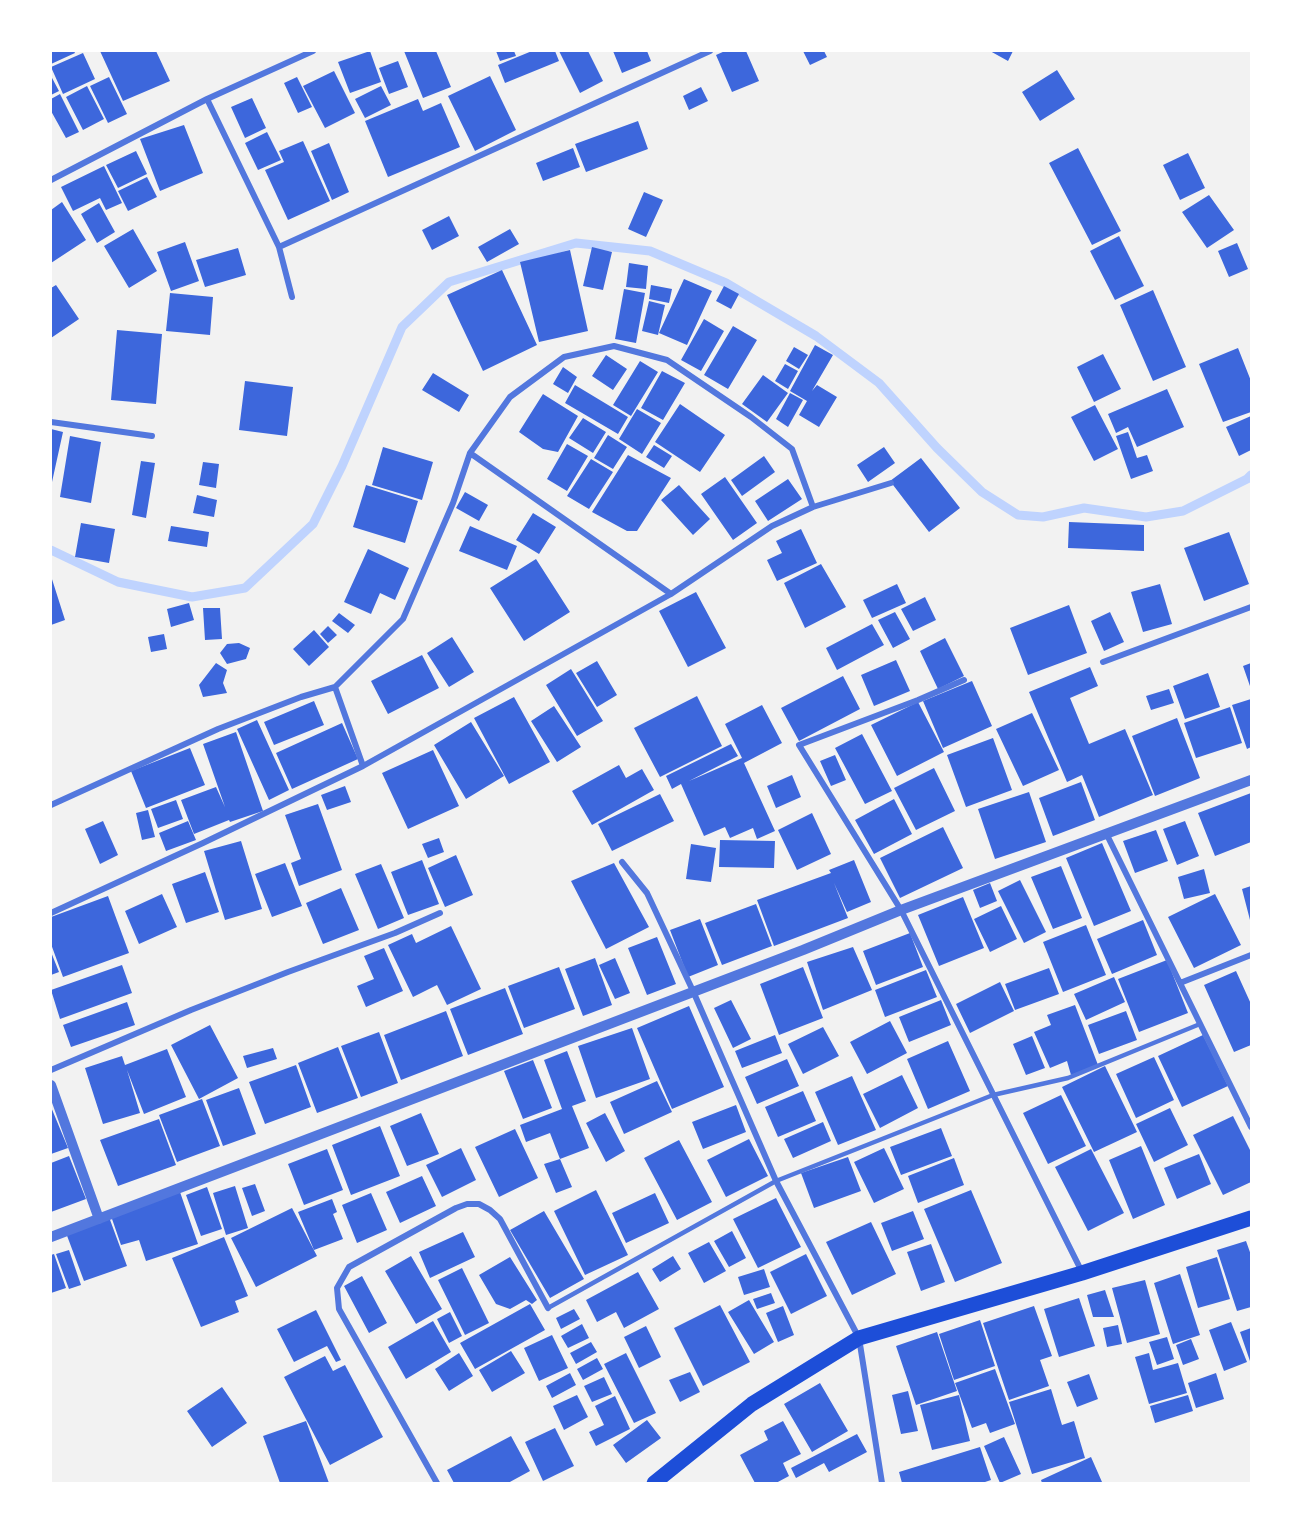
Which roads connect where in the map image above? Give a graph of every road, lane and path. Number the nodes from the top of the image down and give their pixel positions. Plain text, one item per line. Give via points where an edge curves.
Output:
1 (313, 51) edge
2 (710, 51) edge
3 (207, 99) junction
4 (51, 180) edge
5 (279, 247) junction
6 (292, 297) dead end
7 (51, 422) edge
8 (152, 436) dead end
9 (470, 453) junction
10 (891, 483) dead end
11 (813, 507) junction
12 (671, 594) junction
13 (1251, 607) edge
14 (1103, 662) dead end
15 (964, 680) dead end
16 (335, 687) junction
17 (363, 766) junction
18 (1251, 780) edge
19 (51, 805) edge
20 (1106, 833) junction
21 (622, 862) dead end
22 (902, 910) junction
23 (51, 913) edge
24 (440, 913) dead end
25 (1251, 955) edge
26 (1180, 983) junction
27 (693, 991) junction
28 (1200, 1024) junction
29 (51, 1070) edge
30 (51, 1085) edge
31 (993, 1095) junction
32 (1251, 1127) edge
33 (776, 1181) junction
34 (1251, 1218) edge
35 (99, 1219) junction
36 (51, 1237) edge
37 (1082, 1273) junction
38 (548, 1308) joint
39 (859, 1338) junction
40 (437, 1483) edge
41 (654, 1483) edge
42 (882, 1483) edge

1 - 3 street
2 - 5 street
3 - 4 street
3 - 5 street
5 - 6 street
7 - 8 street
9 - 11 street via 510,397 564,357 614,346 667,360 792,449
9 - 12 street
9 - 16 street via 442,532 403,619
10 - 11 street
11 - 12 street via 772,526
12 - 17 street
13 - 14 street
15 - 22 street via 800,746
16 - 17 street
16 - 19 street via 218,729
17 - 23 street
18 - 20 street
20 - 22 street
20 - 26 street
21 - 27 street via 647,893
22 - 27 street
22 - 31 street
24 - 29 street via 191,1010
25 - 26 street
26 - 28 street
27 - 33 street
27 - 35 street
28 - 31 lane via 1068,1078
28 - 32 street
30 - 35 street
31 - 33 lane
31 - 37 street
33 - 38 lane
33 - 39 street
34 - 37 main road
35 - 36 street
37 - 39 main road
38 - 40 street via 500,1219 479,1204 456,1208 349,1267 337,1288 339,1309
39 - 41 main road via 752,1404
39 - 42 street

